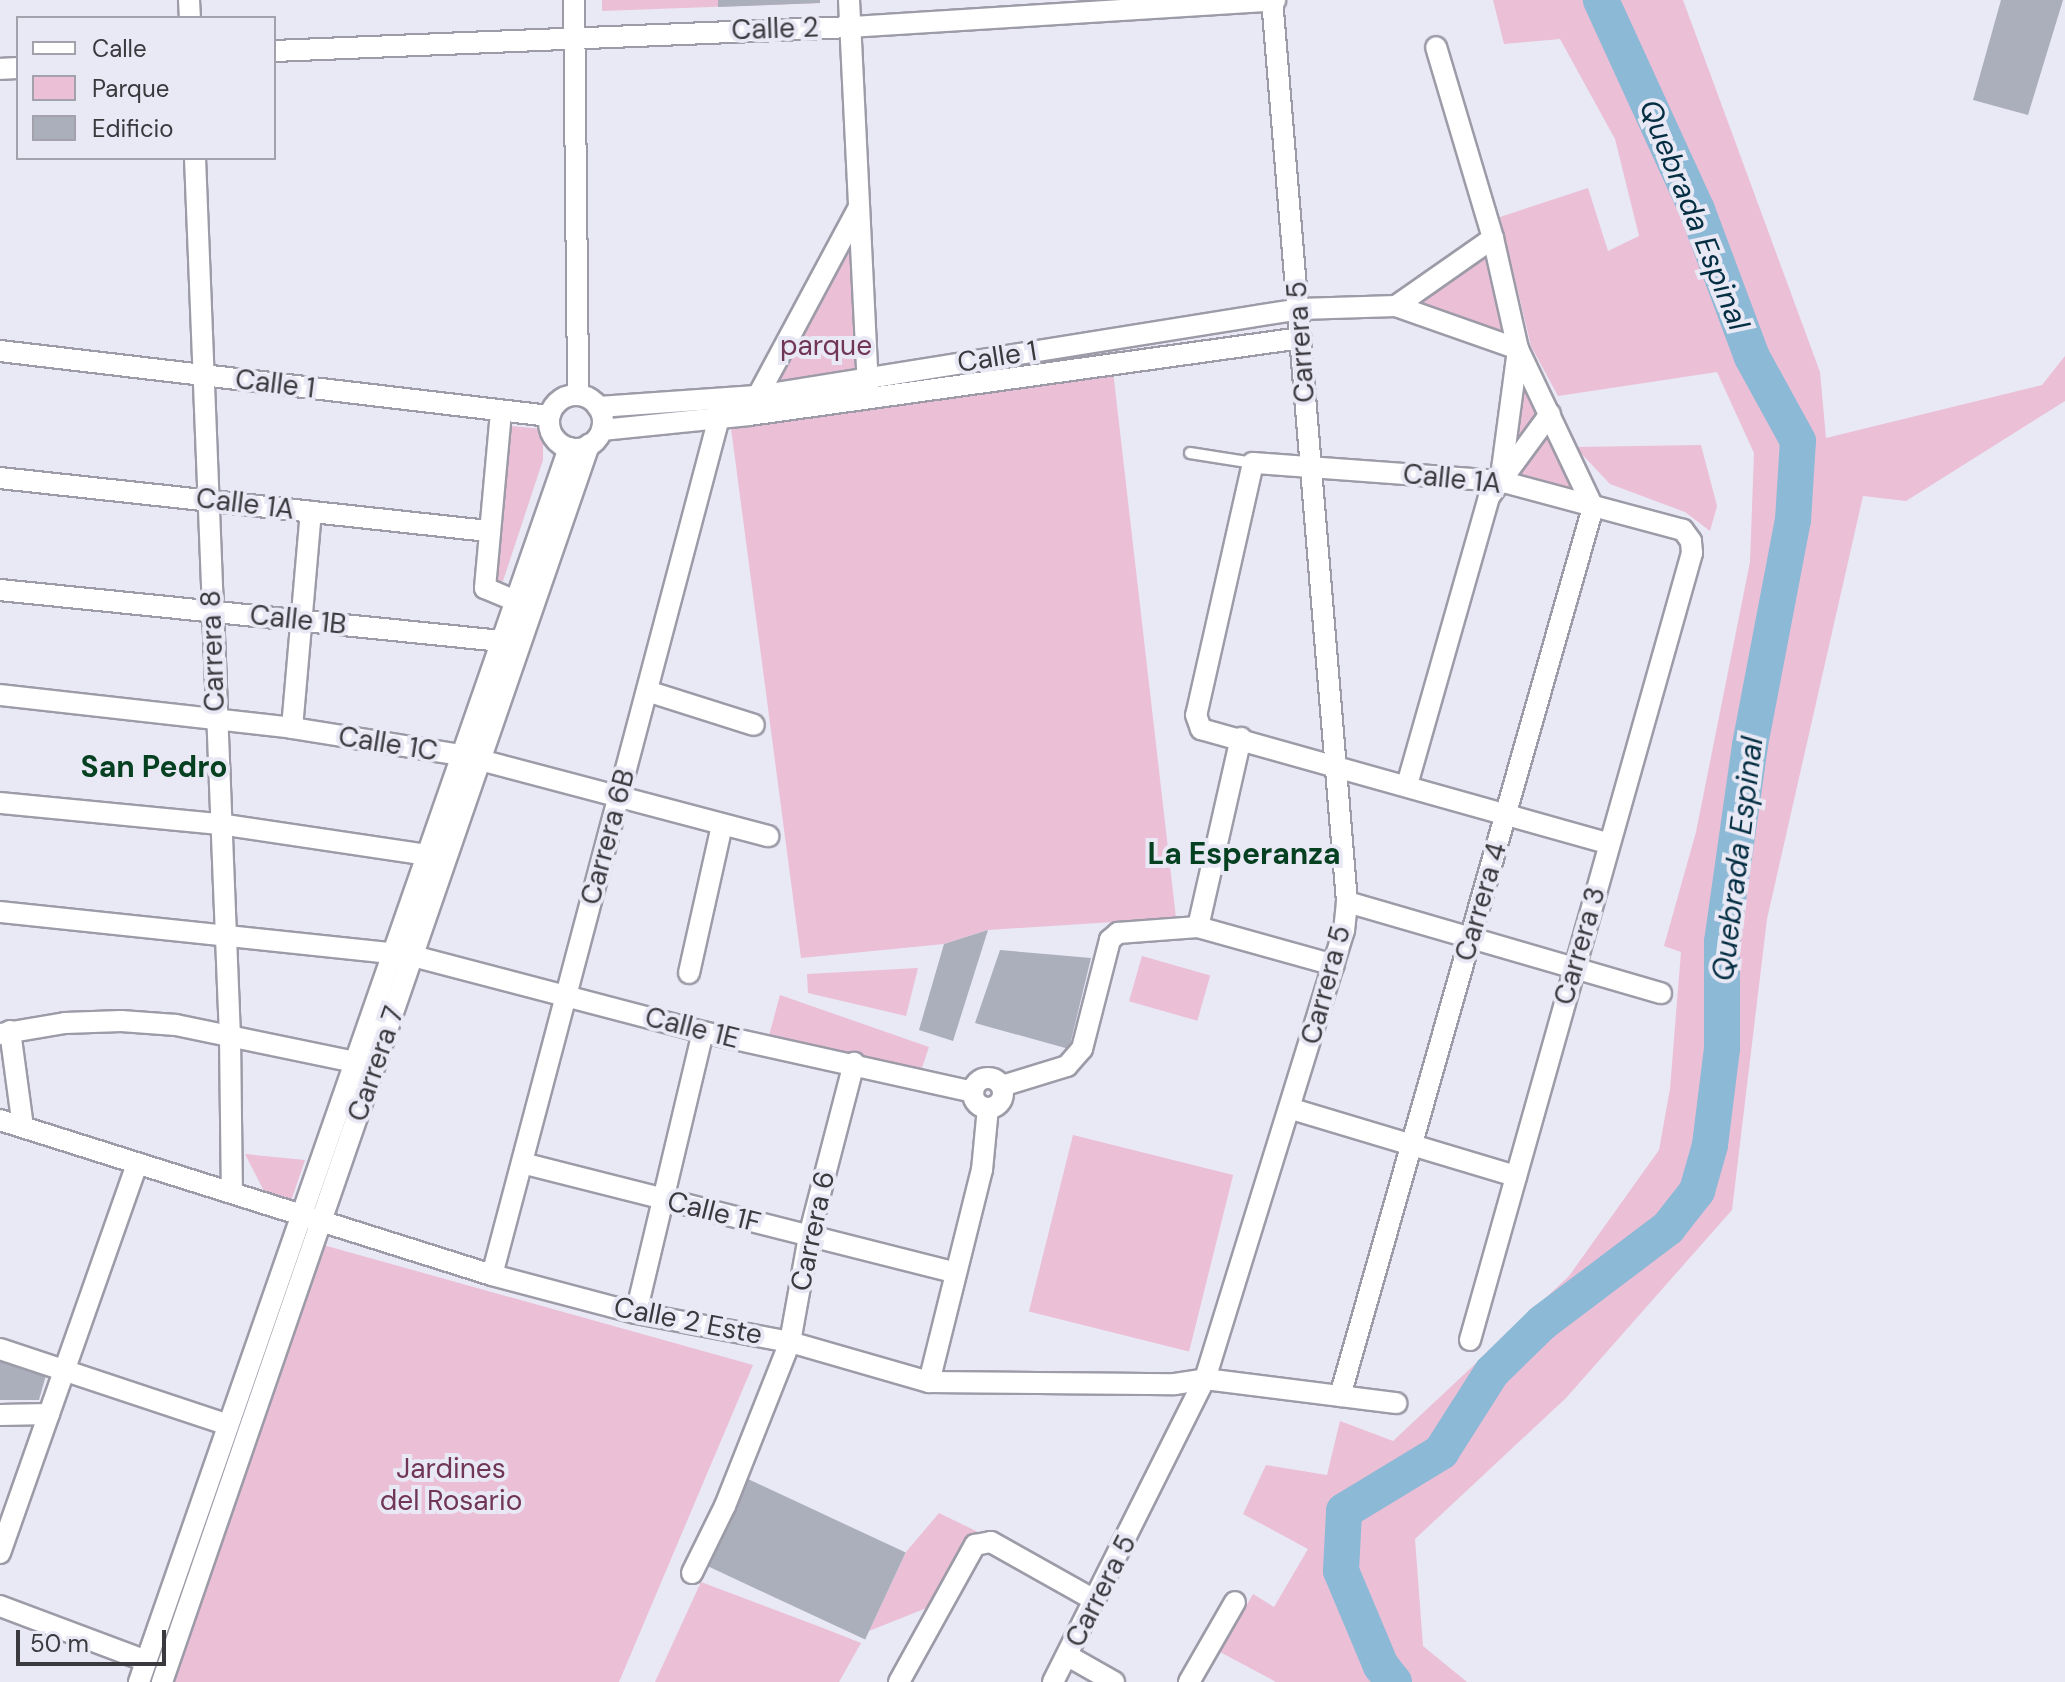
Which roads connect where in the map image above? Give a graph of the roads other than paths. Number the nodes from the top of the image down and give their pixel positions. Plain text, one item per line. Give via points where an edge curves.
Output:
1 (574, 0) edge
2 (849, 0) edge
3 (1273, 0) edge
4 (851, 27) junction
5 (575, 35) junction
6 (1436, 47) dead end
7 (276, 51) edge
8 (195, 160) edge
9 (858, 209) junction
10 (1493, 238) junction
11 (1396, 306) junction
12 (1300, 309) junction
13 (1301, 338) junction
14 (1518, 349) junction
15 (0, 351) edge
16 (203, 375) junction
17 (868, 387) junction
18 (578, 395) junction
19 (753, 405) junction
20 (598, 407) junction
21 (721, 409) junction
22 (501, 412) junction
23 (1550, 414) junction
24 (549, 416) junction
25 (587, 441) junction
26 (1190, 453) dead end
27 (1253, 463) junction
28 (1308, 467) junction
29 (0, 478) edge
30 (1500, 481) junction
31 (208, 499) junction
32 (1593, 507) junction
33 (311, 512) junction
34 (490, 531) junction
35 (1692, 553) joint
36 (0, 590) edge
37 (515, 601) junction
38 (212, 611) junction
39 (302, 621) junction
40 (501, 641) junction
41 (647, 691) junction
42 (0, 695) edge
43 (216, 720) junction
44 (754, 725) dead end
45 (292, 728) junction
46 (1241, 738) junction
47 (471, 758) junction
48 (1335, 767) junction
49 (1407, 785) junction
50 (618, 799) junction
51 (0, 803) edge
52 (1506, 814) junction
53 (220, 824) junction
54 (722, 825) junction
55 (768, 836) dead end
56 (1609, 844) junction
57 (427, 855) junction
58 (1347, 902) junction
59 (0, 912) edge
60 (1198, 927) junction
61 (224, 933) junction
62 (1471, 938) junction
63 (403, 954) junction
64 (1334, 965) junction
65 (1574, 968) junction
66 (689, 973) dead end
67 (1661, 993) dead end
68 (566, 996) junction
69 (5, 1032) edge
70 (703, 1032) junction
71 (230, 1036) junction
72 (355, 1062) junction
73 (854, 1063) junction
74 (1002, 1086) junction
75 (973, 1092) junction
76 (988, 1108) junction
77 (1292, 1109) junction
78 (0, 1120) edge
79 (23, 1127) junction
80 (1412, 1145) junction
81 (522, 1163) junction
82 (137, 1165) junction
83 (1516, 1176) junction
84 (232, 1193) junction
85 (664, 1199) junction
86 (301, 1215) junction
87 (322, 1221) junction
88 (809, 1236) junction
89 (953, 1272) junction
90 (492, 1275) junction
91 (636, 1313) junction
92 (1470, 1340) dead end
93 (790, 1342) junction
94 (0, 1349) edge
95 (64, 1370) junction
96 (1205, 1379) junction
97 (929, 1382) junction
98 (1340, 1396) junction
99 (1396, 1403) dead end
100 (49, 1414) junction
101 (0, 1415) edge
102 (228, 1425) junction
103 (0, 1553) edge
104 (692, 1573) dead end
105 (1096, 1601) junction
106 (1235, 1602) dead end
107 (0, 1606) edge
108 (1068, 1656) junction
109 (146, 1661) junction
110 (139, 1682) edge
111 (162, 1682) edge
112 (899, 1682) edge
113 (1053, 1682) edge
114 (1114, 1682) edge
115 (1189, 1682) edge

1 - 5 street
2 - 4 street
3 - 4 street, Calle 2
3 - 12 street, Carrera 5
4 - 5 street, Calle 2
4 - 9 street
5 - 7 street, Calle 2
5 - 18 street
6 - 10 street
8 - 16 street, Carrera 8
9 - 17 street
9 - 19 street
10 - 11 street
10 - 14 street
11 - 12 street, Calle 1
11 - 14 street, Calle 1
12 - 13 street, Carrera 5
12 - 17 street, Calle 1
13 - 17 street, Calle 1
13 - 28 street, Carrera 5
14 - 23 street
14 - 30 street
15 - 16 street, Calle 1
16 - 22 street, Calle 1
16 - 31 street, Carrera 8
17 - 19 street, Calle 1
18 - 20 street
18 - 24 street via 566,397
19 - 21 street, Calle 1
20 - 21 street, Calle 1
20 - 25 street
21 - 25 street, Calle 1
21 - 41 street, Carrera 6B
22 - 24 street, Calle 1
22 - 34 street
23 - 30 street
23 - 32 street
24 - 25 street via 553,436
25 - 37 street, Carrera 7
25 - 47 street, Carrera 7
26 - 27 lane, Calle 1A
27 - 28 street, Calle 1A
27 - 46 street via 1196,715 1201,729
28 - 30 street, Calle 1A
28 - 48 street, Carrera 5
29 - 31 street, Calle 1A
30 - 32 street, Calle 1A
30 - 49 street via 1489,497
31 - 33 street, Calle 1A
31 - 38 street, Carrera 8
32 - 35 street, Calle 1A via 1683,530
32 - 52 street, Carrera 4
33 - 34 street, Calle 1A
33 - 39 street
34 - 37 street via 486,591
35 - 56 street, Carrera 3
36 - 38 street, Calle 1B
37 - 40 street, Carrera 7
38 - 39 street, Calle 1B
38 - 43 street, Carrera 8
39 - 40 street, Calle 1B
39 - 45 street
40 - 47 street, Carrera 7
41 - 44 street
41 - 50 street, Carrera 6B
42 - 43 street, Calle 1C
43 - 45 street, Calle 1C
43 - 53 street, Carrera 8
45 - 47 street, Calle 1C
46 - 48 street
46 - 60 street
47 - 50 street, Calle 1C
47 - 57 street, Carrera 7
47 - 63 street, Carrera 7
48 - 49 street
48 - 58 street, Carrera 5
49 - 52 street
50 - 54 street, Calle 1C
50 - 68 street, Carrera 6B
51 - 53 street
52 - 56 street
52 - 62 street, Carrera 4
53 - 57 street
53 - 61 street, Carrera 8
54 - 55 street, Calle 1C
54 - 66 street
56 - 65 street, Carrera 3
57 - 63 street, Carrera 7
58 - 62 street
58 - 64 street, Carrera 5
59 - 61 street, Calle 1E
60 - 64 street
60 - 74 street via 1118,933 1110,940 1082,1049 1067,1066
61 - 63 street, Calle 1E
61 - 71 street, Carrera 8
62 - 65 street
62 - 80 street, Carrera 4
63 - 68 street, Calle 1E
63 - 72 street, Carrera 7
63 - 87 street, Carrera 7
64 - 77 street, Carrera 5
65 - 67 street
65 - 83 street, Carrera 3
68 - 70 street, Calle 1E
68 - 81 street, Carrera 6B
69 - 71 street via 121,1021
69 - 79 street
70 - 73 street, Calle 1E
70 - 85 street
71 - 72 street
71 - 84 street, Carrera 8
72 - 86 street, Carrera 7
73 - 75 street, Calle 1E
73 - 88 street, Carrera 6
74 - 75 street via 985,1078
74 - 76 street via 1001,1101
75 - 76 street via 979,1105
76 - 89 street via 982,1170
77 - 80 street
77 - 96 street, Carrera 5
78 - 79 street, Calle 2 Este
79 - 82 street, Calle 2 Este
80 - 83 street
80 - 98 street, Carrera 4
81 - 85 street, Calle 1F
81 - 90 street, Carrera 6B
82 - 84 street, Calle 2 Este
82 - 95 street
83 - 92 street, Carrera 3
84 - 86 street, Calle 2 Este
85 - 88 street, Calle 1F
85 - 91 street
86 - 87 street, Calle 2 Este
86 - 102 street, Carrera 7
87 - 90 street, Calle 2 Este
87 - 111 street, Carrera 7
88 - 89 street, Calle 1F
88 - 93 street, Carrera 6
89 - 97 street
90 - 91 street, Calle 2 Este
91 - 93 street, Calle 2 Este
93 - 97 street, Calle 2 Este
93 - 104 street, Carrera 6 via 725,1506
94 - 95 street
95 - 100 street
95 - 102 street
96 - 97 street, Calle 2 Este via 1175,1384
96 - 98 street, Calle 2 Este
96 - 105 street, Carrera 5
98 - 99 street, Calle 2 Este
100 - 101 street
100 - 103 street
102 - 109 street, Carrera 7
105 - 108 street, Carrera 5
105 - 112 street via 1001,1546 975,1545
106 - 115 street
107 - 109 street
108 - 113 street, Carrera 5
108 - 114 street
109 - 110 street, Carrera 7

